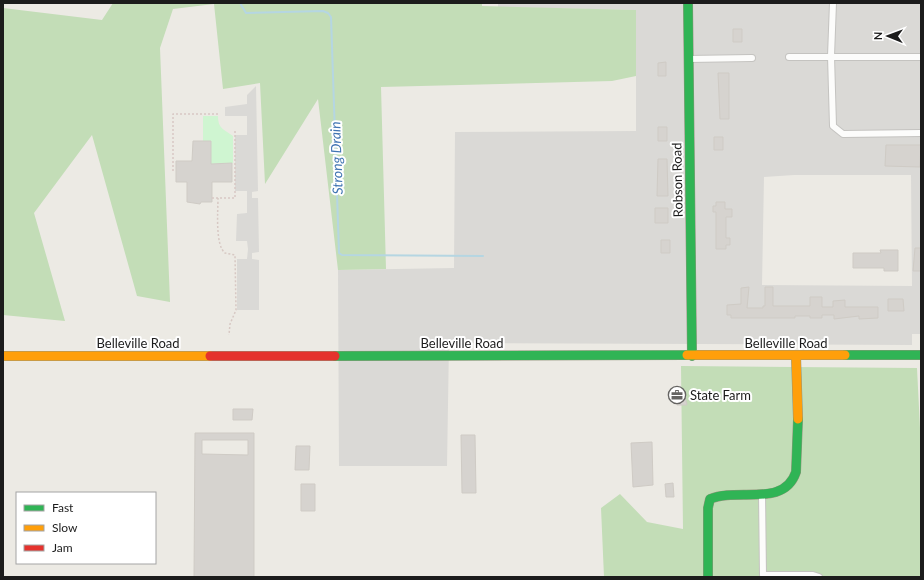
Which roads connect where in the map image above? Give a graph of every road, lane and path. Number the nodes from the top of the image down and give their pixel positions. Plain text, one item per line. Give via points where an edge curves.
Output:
1 (688, 3) edge
2 (833, 3) edge
3 (831, 56) junction
4 (921, 56) edge
5 (789, 57) dead end
6 (752, 58) dead end
7 (688, 59) junction
8 (220, 114) dead end
9 (235, 130) dead end
10 (921, 133) edge
11 (173, 171) dead end
12 (212, 198) dead end
13 (218, 198) junction
14 (229, 335) dead end
15 (921, 355) edge
16 (3, 356) edge
17 (692, 356) junction
18 (796, 356) junction
19 (762, 494) junction
20 (708, 577) edge
21 (819, 577) edge

1 - 7 main road, Robson Road
2 - 3 street
3 - 4 street
3 - 5 street
3 - 10 street via 833,126 838,132
6 - 7 street
7 - 17 main road, Robson Road
8 - 11 path via 174,114
9 - 13 path via 235,198
12 - 13 path
13 - 14 path via 217,232 221,247 225,253 235,255 236,310 230,324
15 - 18 main road, Belleville Road
16 - 17 main road, Belleville Road
17 - 18 main road, Belleville Road
18 - 19 main road via 797,466 794,480 787,488 776,493
19 - 20 main road via 719,494 710,499
19 - 21 street via 763,575

